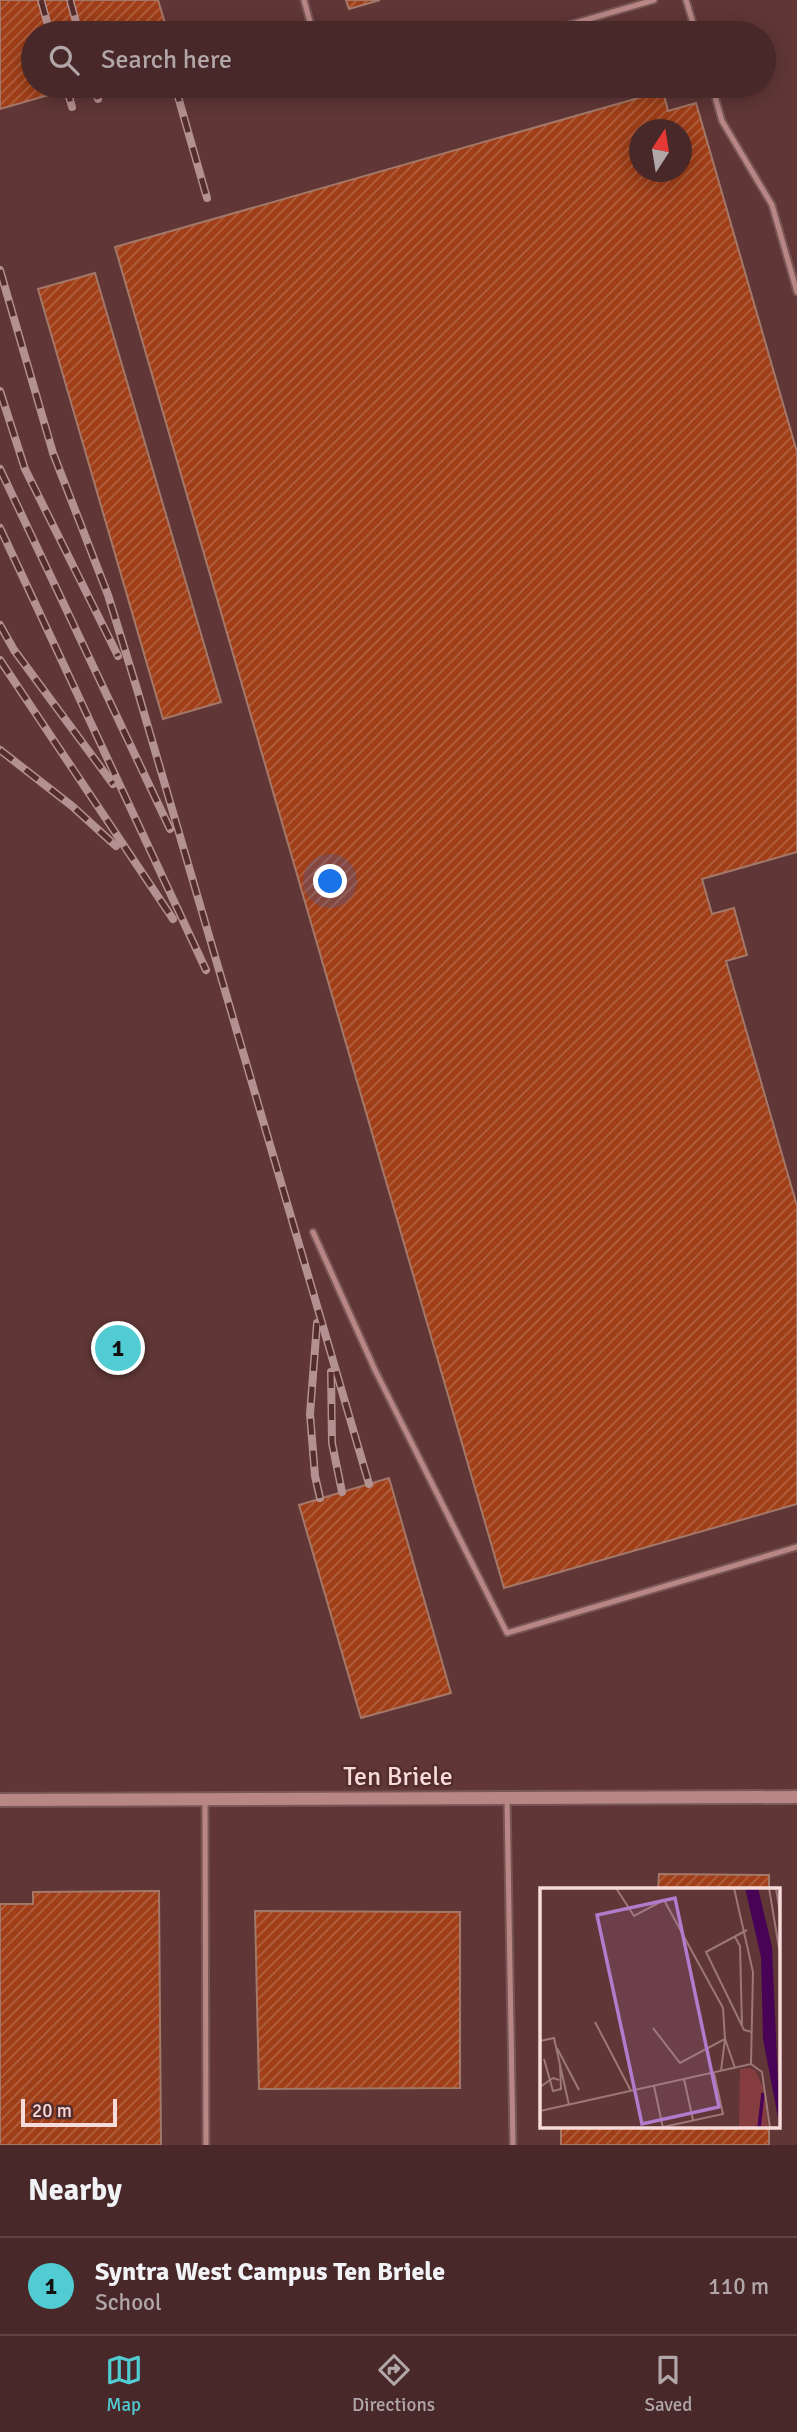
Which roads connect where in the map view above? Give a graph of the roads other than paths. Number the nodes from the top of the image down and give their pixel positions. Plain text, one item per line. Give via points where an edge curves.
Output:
1 (304, 0) edge
2 (654, 0) edge
3 (686, 0) edge
4 (310, 21) edge
5 (582, 21) edge
6 (692, 21) edge
7 (715, 98) edge
8 (797, 292) edge
9 (313, 1232) dead end
10 (797, 1547) edge
11 (797, 1797) edge
12 (507, 1798) junction
13 (205, 1799) junction
14 (0, 1800) edge
15 (206, 2145) edge
16 (513, 2145) edge

1 - 4 lane
2 - 5 lane
3 - 6 lane
7 - 8 lane via 722,121 772,205
9 - 10 lane via 375,1370 506,1633
11 - 12 street, Ten Briele
12 - 13 street, Ten Briele
12 - 16 lane
13 - 14 street, Ten Briele
13 - 15 lane

